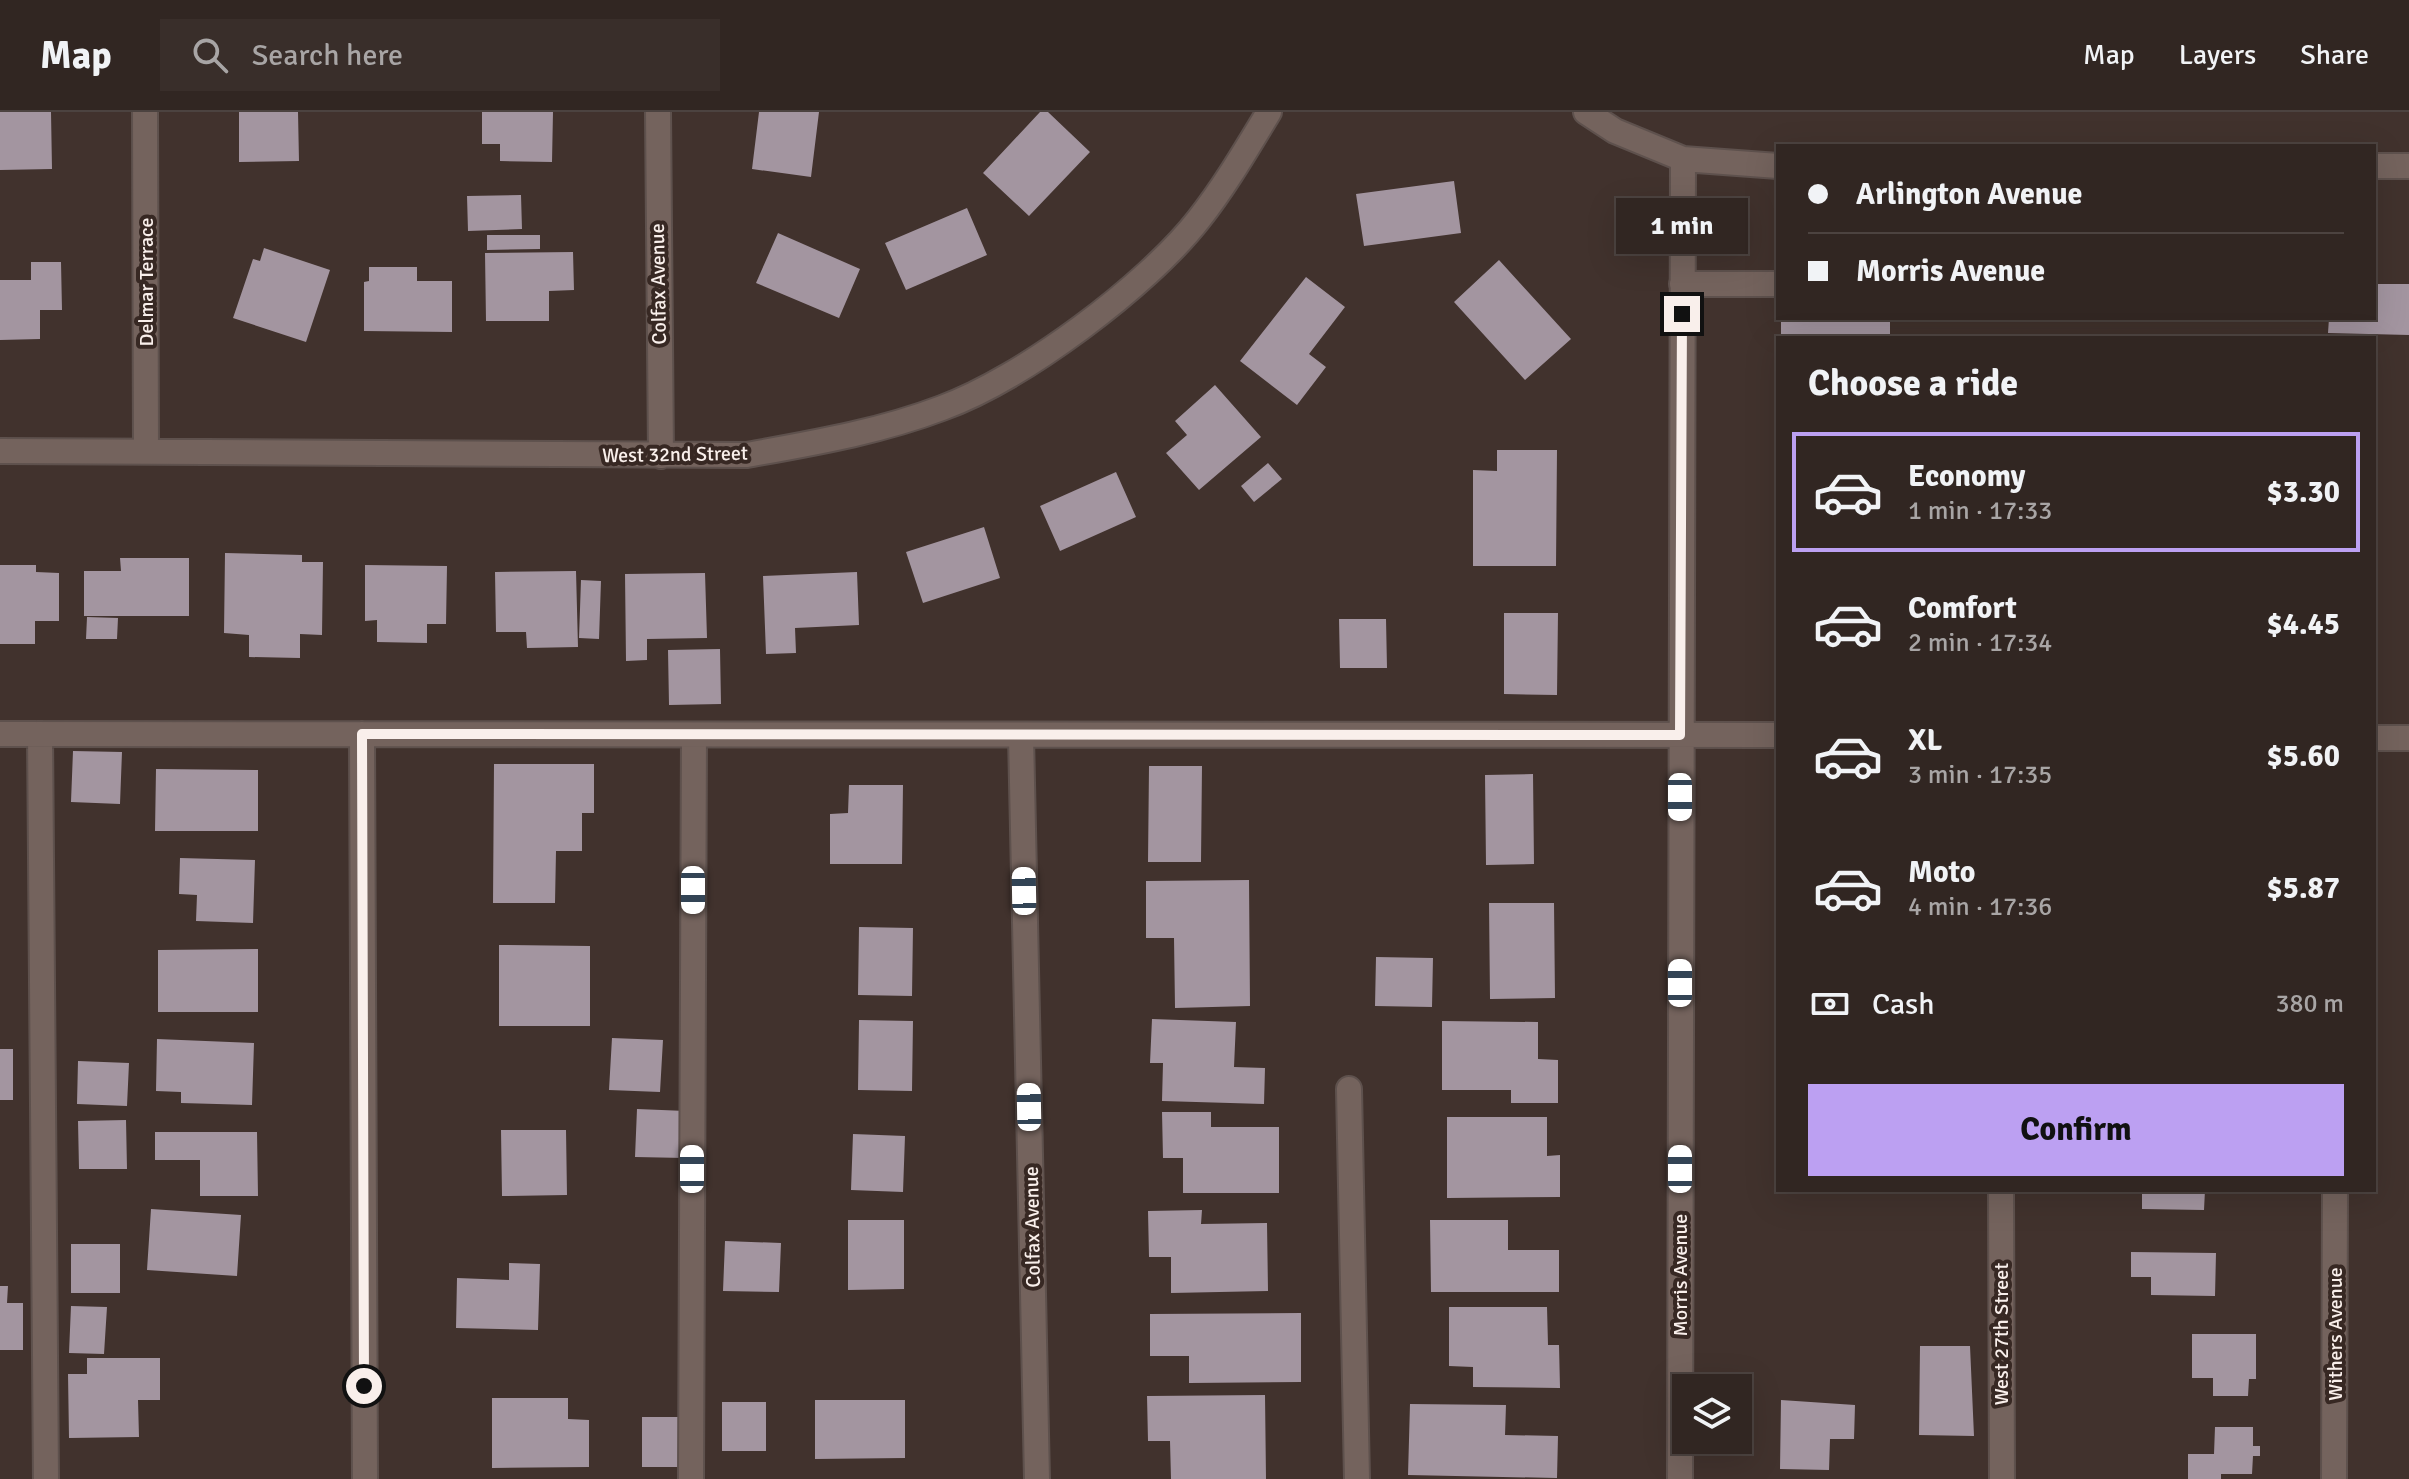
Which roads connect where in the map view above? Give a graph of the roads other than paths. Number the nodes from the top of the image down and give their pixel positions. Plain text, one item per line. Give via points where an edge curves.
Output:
1 (145, 112) edge
2 (658, 112) edge
3 (1269, 112) edge
4 (1586, 112) edge
5 (1683, 159) junction
6 (1776, 166) edge
7 (2376, 166) edge
8 (2409, 166) edge
9 (1682, 284) junction
10 (1776, 284) edge
11 (0, 451) edge
12 (146, 451) junction
13 (661, 456) junction
14 (0, 734) edge
15 (40, 734) junction
16 (362, 734) junction
17 (694, 735) junction
18 (1680, 735) junction
19 (1776, 735) edge
20 (1021, 736) junction
21 (2376, 738) edge
22 (2409, 738) edge
23 (1349, 1089) dead end
24 (2001, 1192) edge
25 (2335, 1192) edge
26 (46, 1479) edge
27 (365, 1479) edge
28 (691, 1479) edge
29 (1037, 1479) edge
30 (1357, 1479) edge
31 (1680, 1479) edge
32 (2002, 1479) edge
33 (2334, 1479) edge

1 - 12 street, Delmar Terrace
2 - 13 street, Colfax Avenue
3 - 13 street, West 32nd Street via 1199,220 1093,317 1010,374 944,408 843,438 747,455
4 - 5 street via 1615,131
5 - 6 street
5 - 9 street, Morris Avenue
7 - 8 street
9 - 10 street
9 - 18 street, Morris Avenue
11 - 12 street, West 32nd Street
12 - 13 street, West 32nd Street
14 - 15 street
15 - 16 street
15 - 26 street
16 - 17 street
16 - 27 street
17 - 20 street
17 - 28 street
18 - 19 street
18 - 20 street
18 - 31 street, Morris Avenue
20 - 29 street, Colfax Avenue
21 - 22 street
23 - 30 street
24 - 32 street, West 27th Street
25 - 33 street, Withers Avenue

